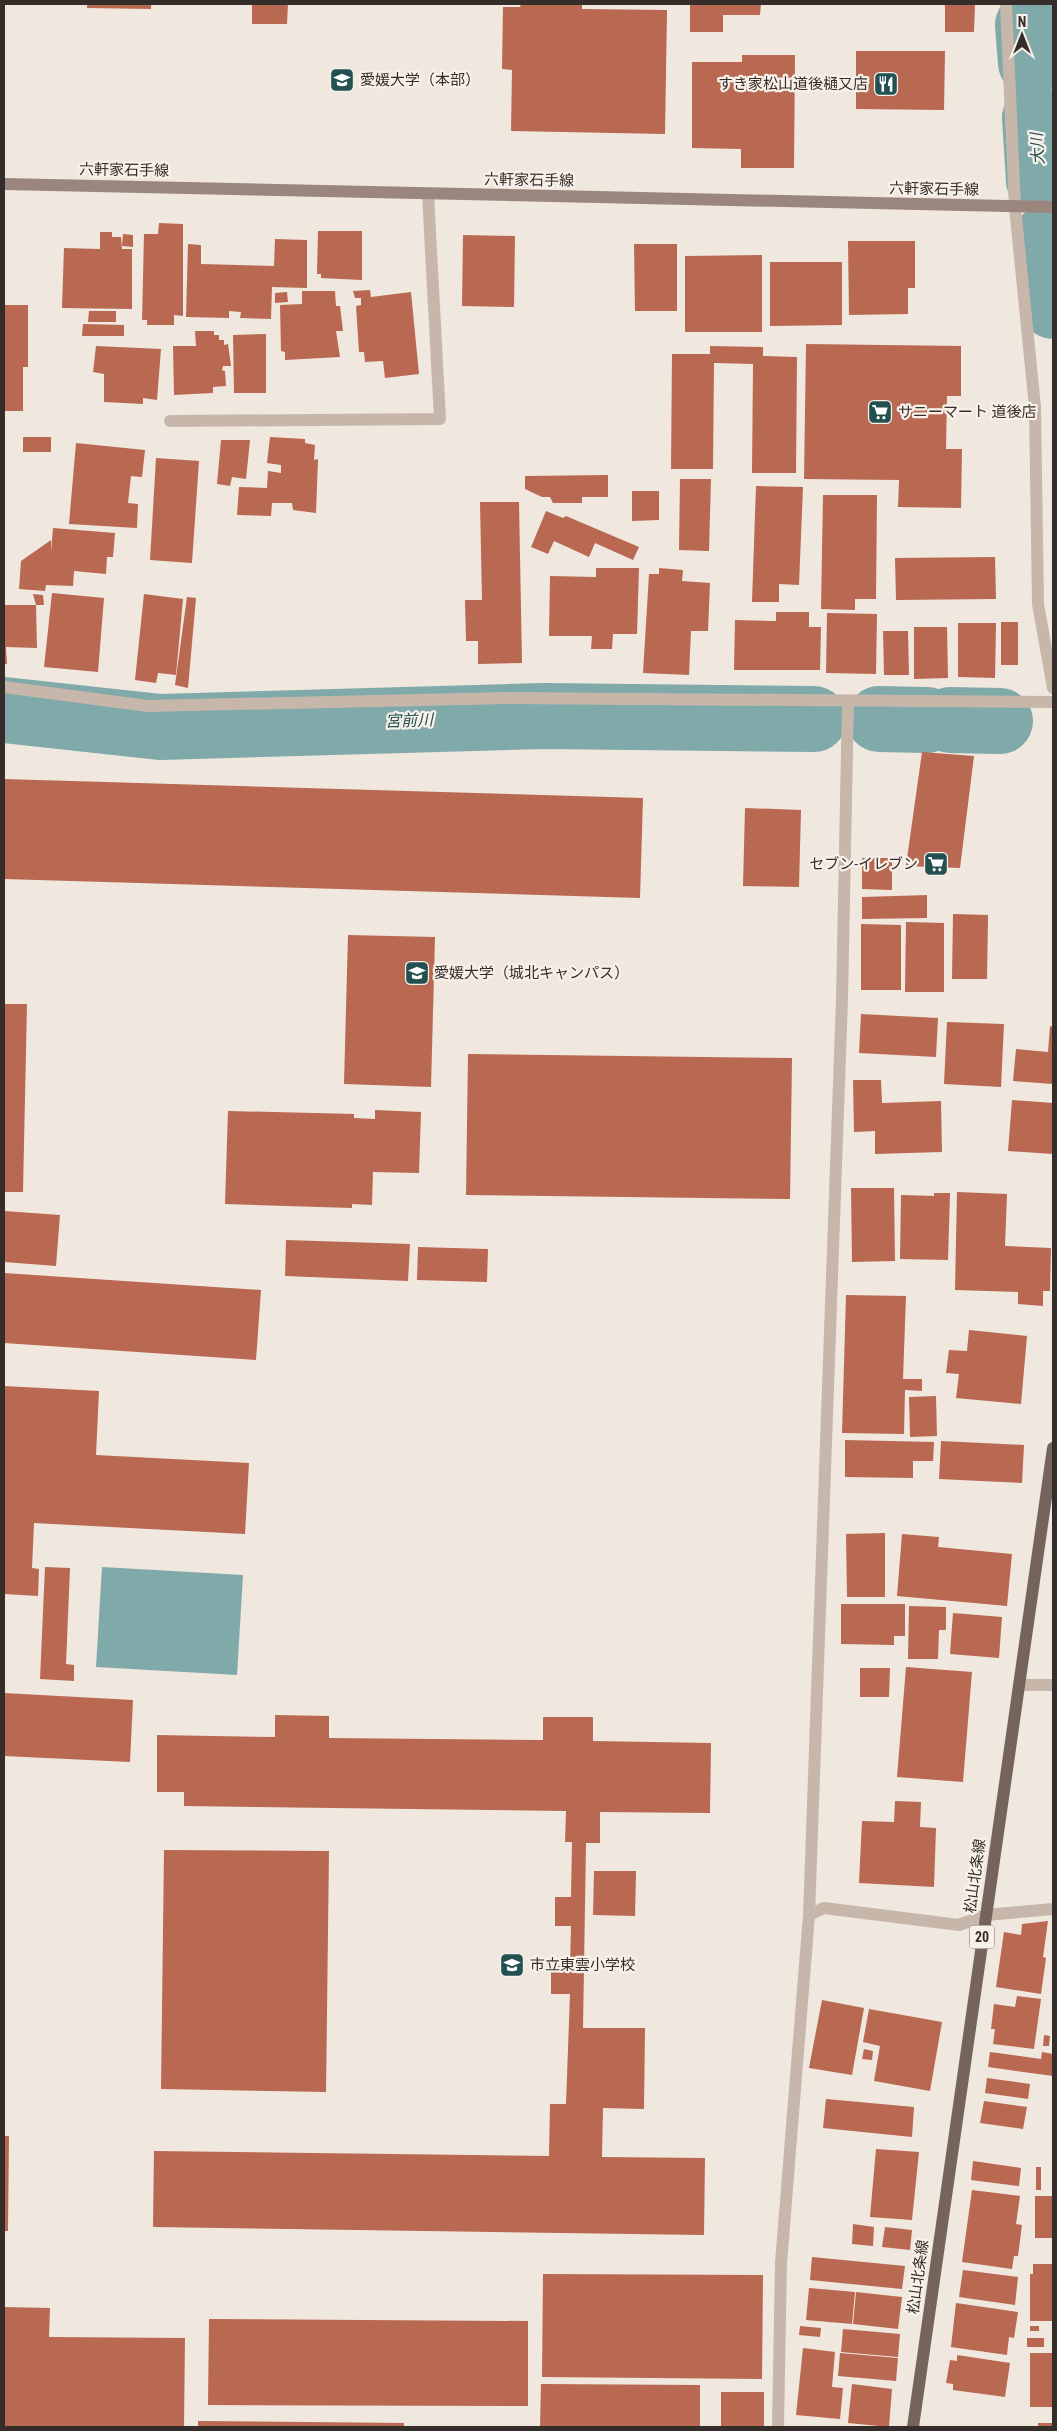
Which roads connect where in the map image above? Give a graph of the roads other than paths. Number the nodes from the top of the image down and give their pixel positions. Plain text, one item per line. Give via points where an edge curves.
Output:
1 (1006, 4) edge
2 (4, 184) edge
3 (428, 194) junction
4 (1014, 207) junction
5 (1053, 207) edge
6 (170, 421) dead end
7 (4, 687) edge
8 (1053, 688) edge
9 (848, 701) junction
10 (1053, 702) edge
11 (1053, 1448) edge
12 (1019, 1685) junction
13 (1053, 1685) edge
14 (1053, 1909) edge
15 (986, 1914) junction
16 (809, 1915) junction
17 (778, 2427) edge
18 (913, 2427) edge

1 - 4 street
2 - 3 main road, 六軒家石手線
3 - 4 main road, 六軒家石手線
3 - 6 street via 440,419
4 - 5 main road, 六軒家石手線
4 - 8 street via 1035,407 1038,604
7 - 9 street via 148,706 507,698
9 - 10 street
9 - 16 street via 842,999
11 - 12 main road, 松山北条線 / 20
12 - 13 street
12 - 15 main road, 松山北条線 / 20
14 - 15 street
15 - 16 street via 959,1925 824,1908
15 - 18 main road, 松山北条線 / 20
16 - 17 street via 781,2262

